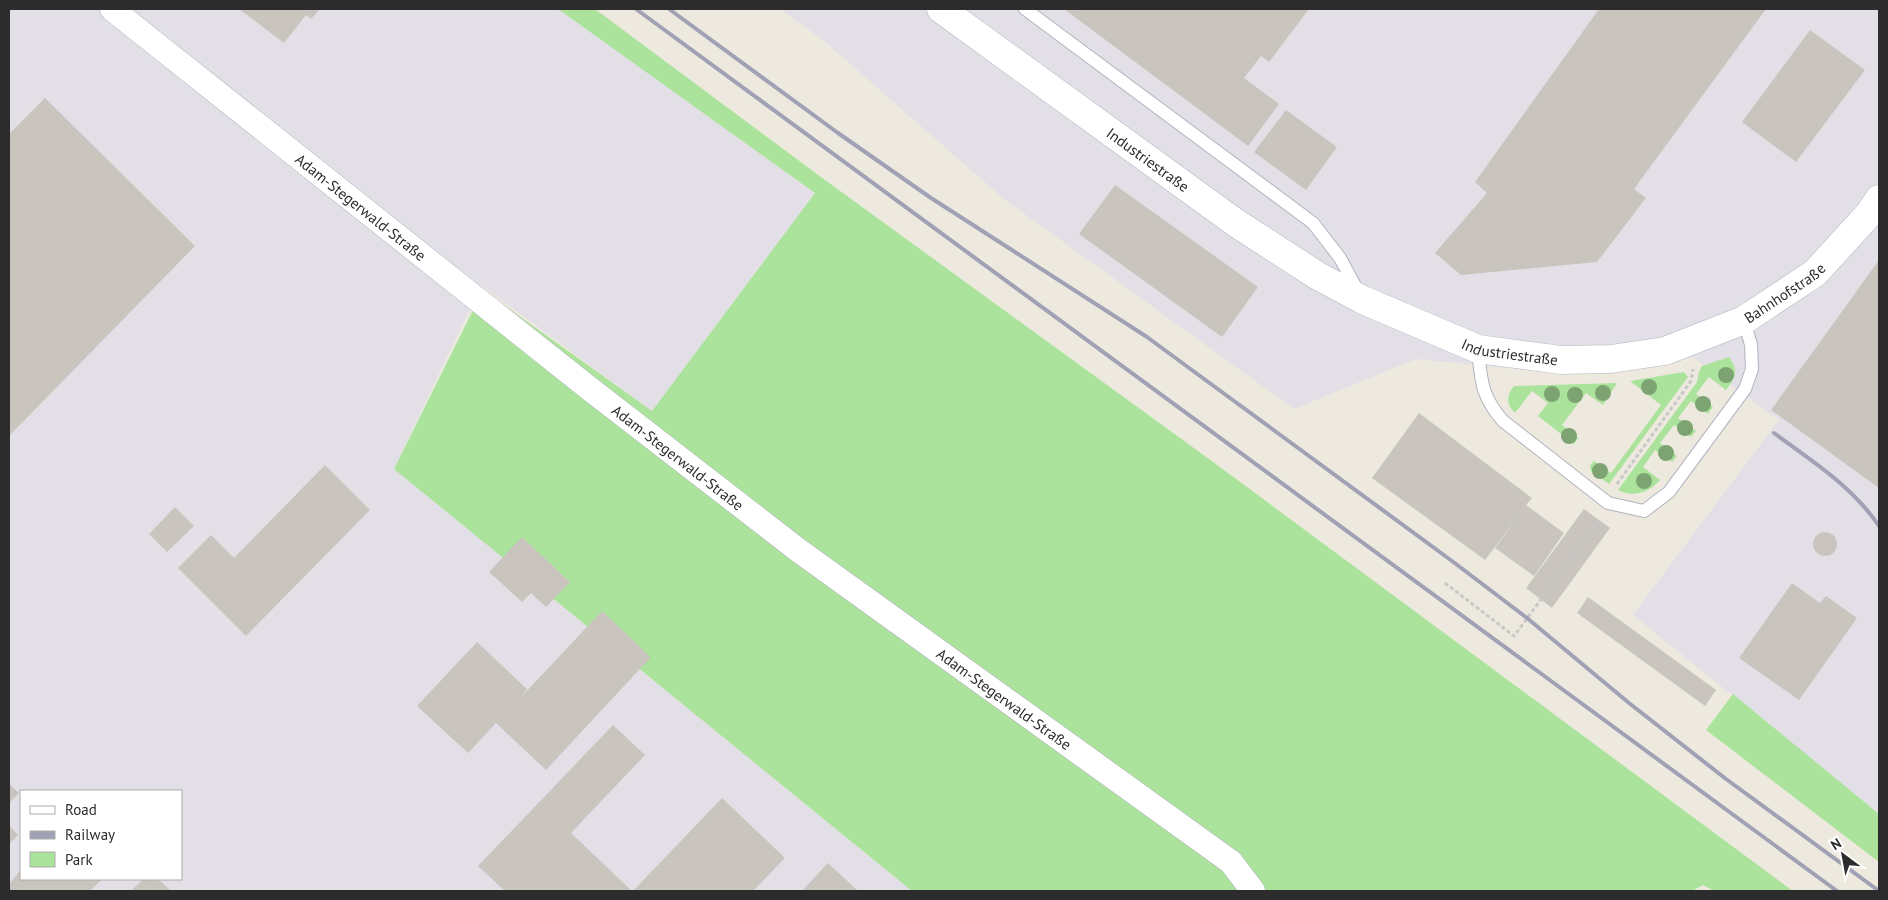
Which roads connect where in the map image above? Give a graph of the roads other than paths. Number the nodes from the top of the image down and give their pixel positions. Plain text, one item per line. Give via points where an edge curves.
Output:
1 (112, 9) edge
2 (941, 9) edge
3 (1025, 9) edge
4 (1879, 199) edge
5 (1363, 300) junction
6 (1744, 320) junction
7 (1676, 347) joint
8 (1478, 349) junction
9 (1253, 891) edge

1 - 9 street, Adam-Stegerwald-Straße via 798,550 1231,862
2 - 5 street, Industriestraße via 1236,223 1318,276
3 - 5 lane via 1313,224 1340,258
4 - 6 street, Bahnhofstraße via 1815,273
5 - 8 street, Industriestraße
6 - 7 street, Bahnhofstraße
6 - 8 lane via 1751,345 1752,369 1745,389 1669,492 1644,511 1608,502 1503,421 1491,408 1482,385
7 - 8 street, Industriestraße via 1610,359 1561,360

